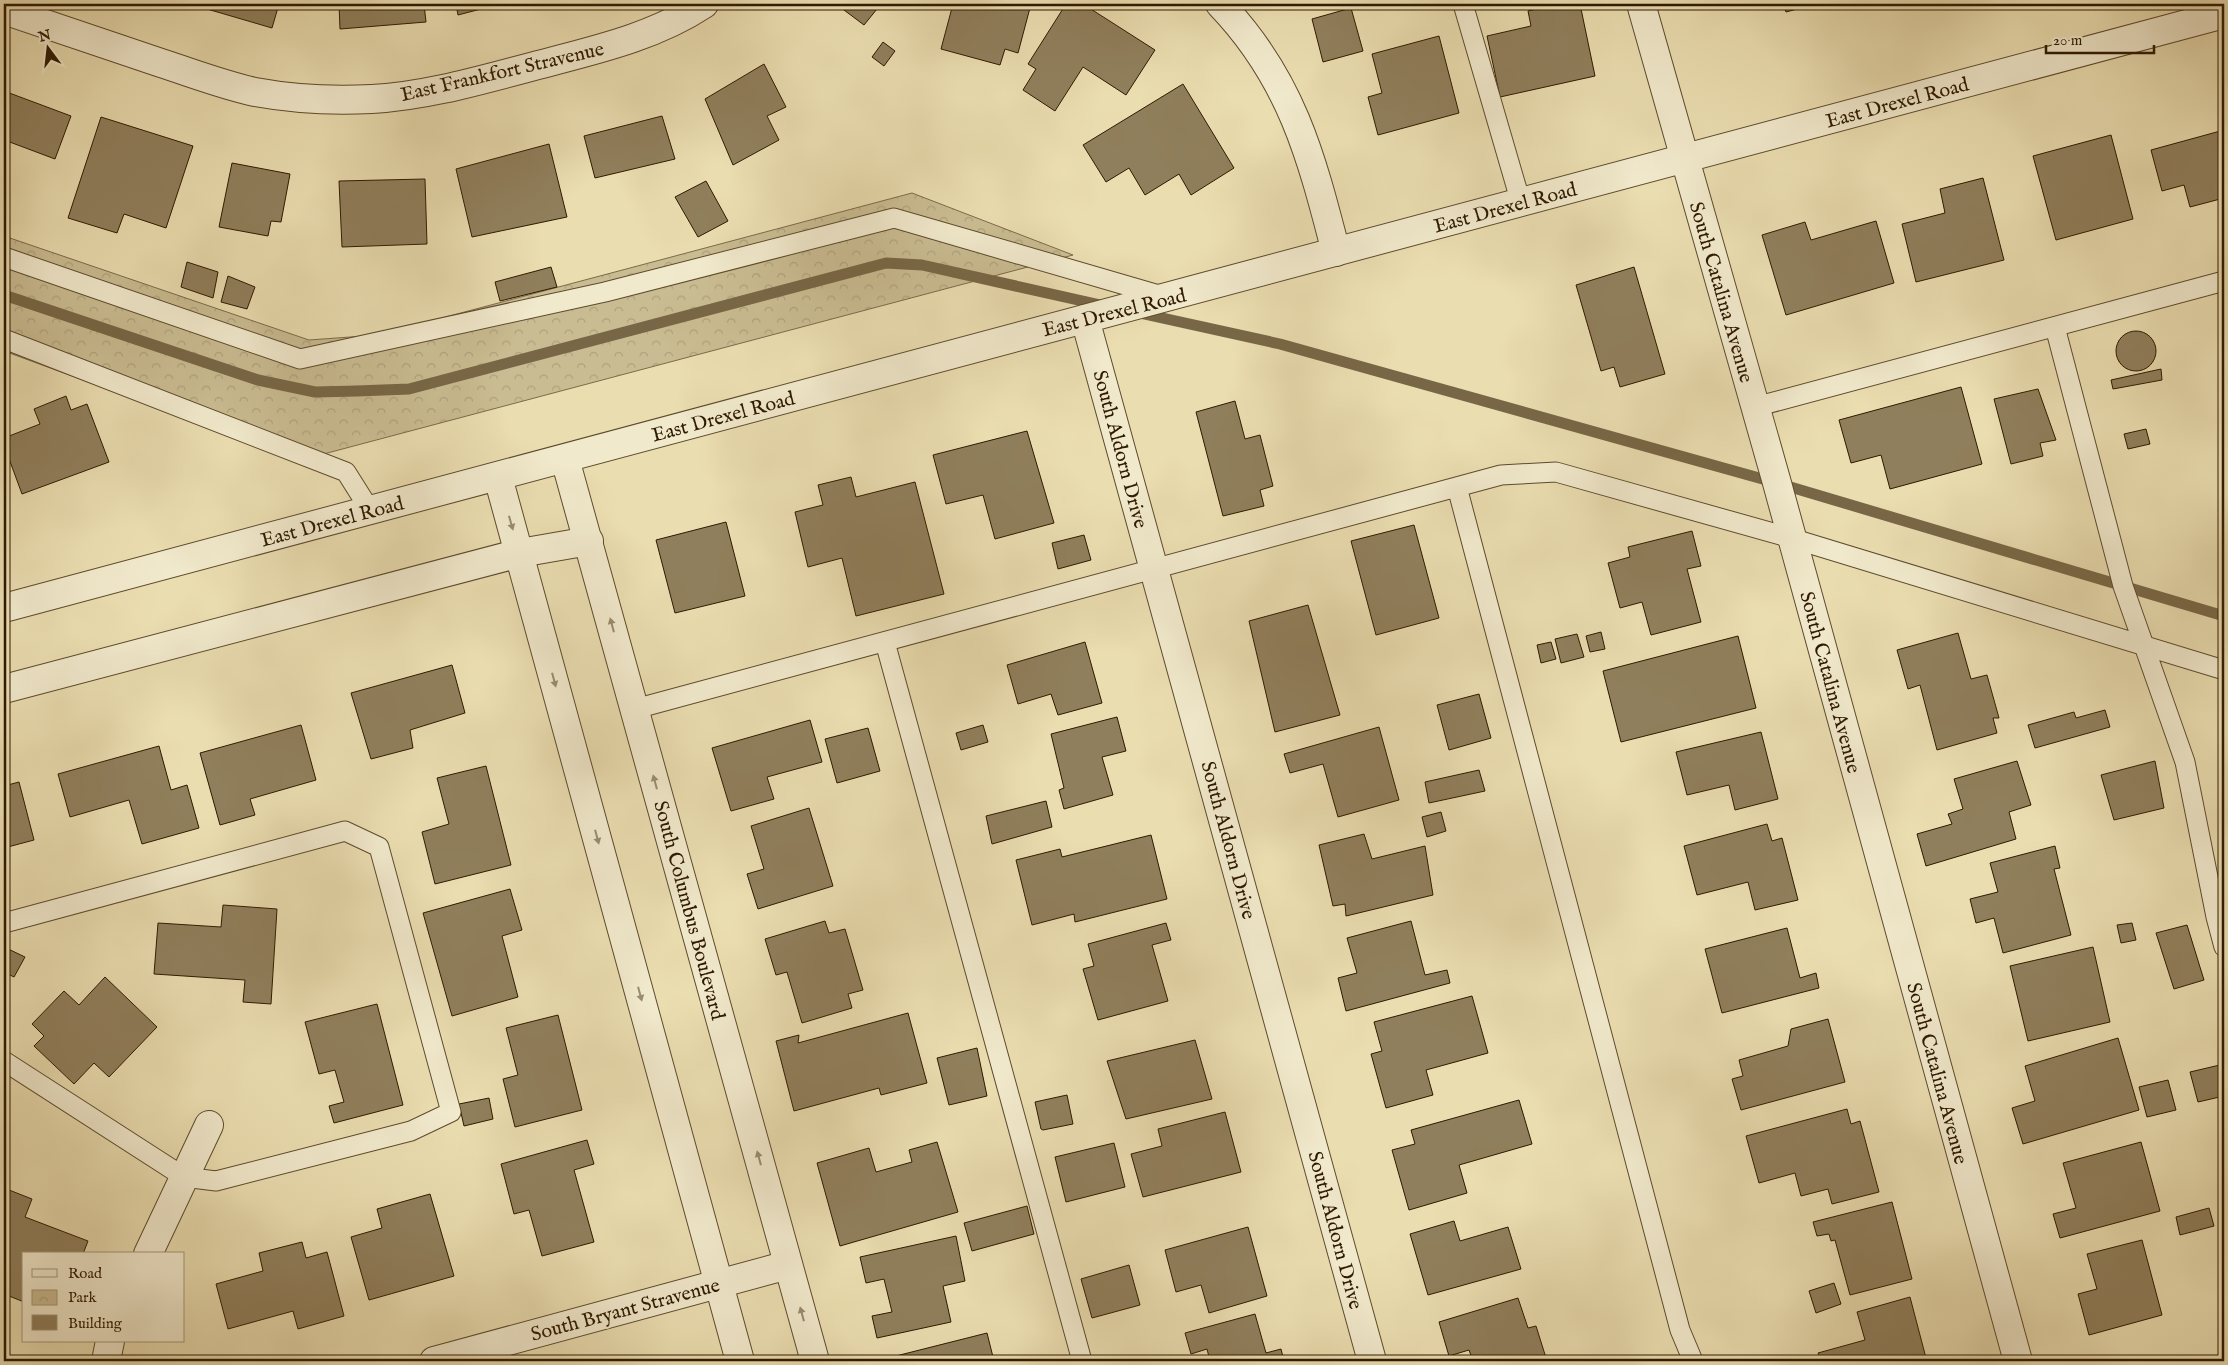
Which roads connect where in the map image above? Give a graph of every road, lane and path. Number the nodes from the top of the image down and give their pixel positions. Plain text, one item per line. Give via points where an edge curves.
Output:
1 (704, 4) edge
2 (1220, 4) edge
3 (1463, 4) edge
4 (1641, 4) edge
5 (4, 10) edge
6 (2224, 14) edge
7 (1685, 159) junction
8 (1521, 202) junction
9 (1336, 252) junction
10 (4, 257) edge
11 (2224, 282) edge
12 (1170, 298) junction
13 (1085, 319) junction
14 (2055, 327) junction
15 (4, 339) edge
16 (1755, 406) junction
17 (565, 458) junction
18 (498, 476) junction
19 (1457, 487) junction
20 (370, 510) junction
21 (1791, 538) junction
22 (589, 541) junction
23 (520, 553) junction
24 (1154, 570) junction
25 (4, 608) edge
26 (885, 642) junction
27 (2143, 645) junction
28 (2224, 670) edge
29 (4, 689) edge
30 (635, 709) junction
31 (4, 923) edge
32 (2224, 947) edge
33 (4, 1061) edge
34 (209, 1124) dead end
35 (184, 1177) junction
36 (149, 1252) edge
37 (788, 1265) junction
38 (719, 1284) junction
39 (110, 1342) edge
40 (106, 1361) edge
41 (434, 1361) edge
42 (740, 1361) edge
43 (815, 1361) edge
44 (1082, 1361) edge
45 (1372, 1361) edge
46 (1693, 1361) edge
47 (2018, 1361) edge

1 - 5 street, East Frankfort Stravenue via 664,27 604,47 452,87 363,99 291,97 255,92
2 - 9 street via 1266,60 1284,91 1310,158
3 - 8 lane
4 - 7 street, South Catalina Avenue
6 - 7 street, East Drexel Road
7 - 8 street, East Drexel Road
7 - 16 street, South Catalina Avenue
8 - 9 street, East Drexel Road
9 - 12 street, East Drexel Road
10 - 12 lane via 300,359 605,292 894,218
11 - 14 lane
12 - 13 street, East Drexel Road
13 - 17 street, East Drexel Road
13 - 24 street, South Aldorn Drive
14 - 16 lane
14 - 27 lane via 2123,586
15 - 20 lane via 346,472
16 - 21 street, South Catalina Avenue
17 - 18 street, East Drexel Road
17 - 22 street, South Columbus Boulevard
18 - 20 street, East Drexel Road
18 -> 23 street
19 - 21 lane via 1501,475 1556,472
19 - 24 lane
19 - 46 lane via 1677,1321
20 - 25 street, East Drexel Road
21 - 27 lane
21 - 47 street, South Catalina Avenue
22 - 23 street
30 -> 22 street, South Columbus Boulevard
23 - 29 street
23 -> 38 street
24 - 26 lane
24 - 45 street, South Aldorn Drive
26 - 30 lane
26 - 44 lane
27 - 28 lane
27 - 32 lane via 2185,762
37 -> 30 street, South Columbus Boulevard
31 - 35 lane via 345,831 379,847 451,1112 411,1130 216,1181
33 - 35 lane
34 - 35 street
35 - 36 street
37 - 38 street, South Bryant Stravenue
43 -> 37 street, South Columbus Boulevard
38 - 41 street, South Bryant Stravenue
38 - 42 street
39 - 40 street

